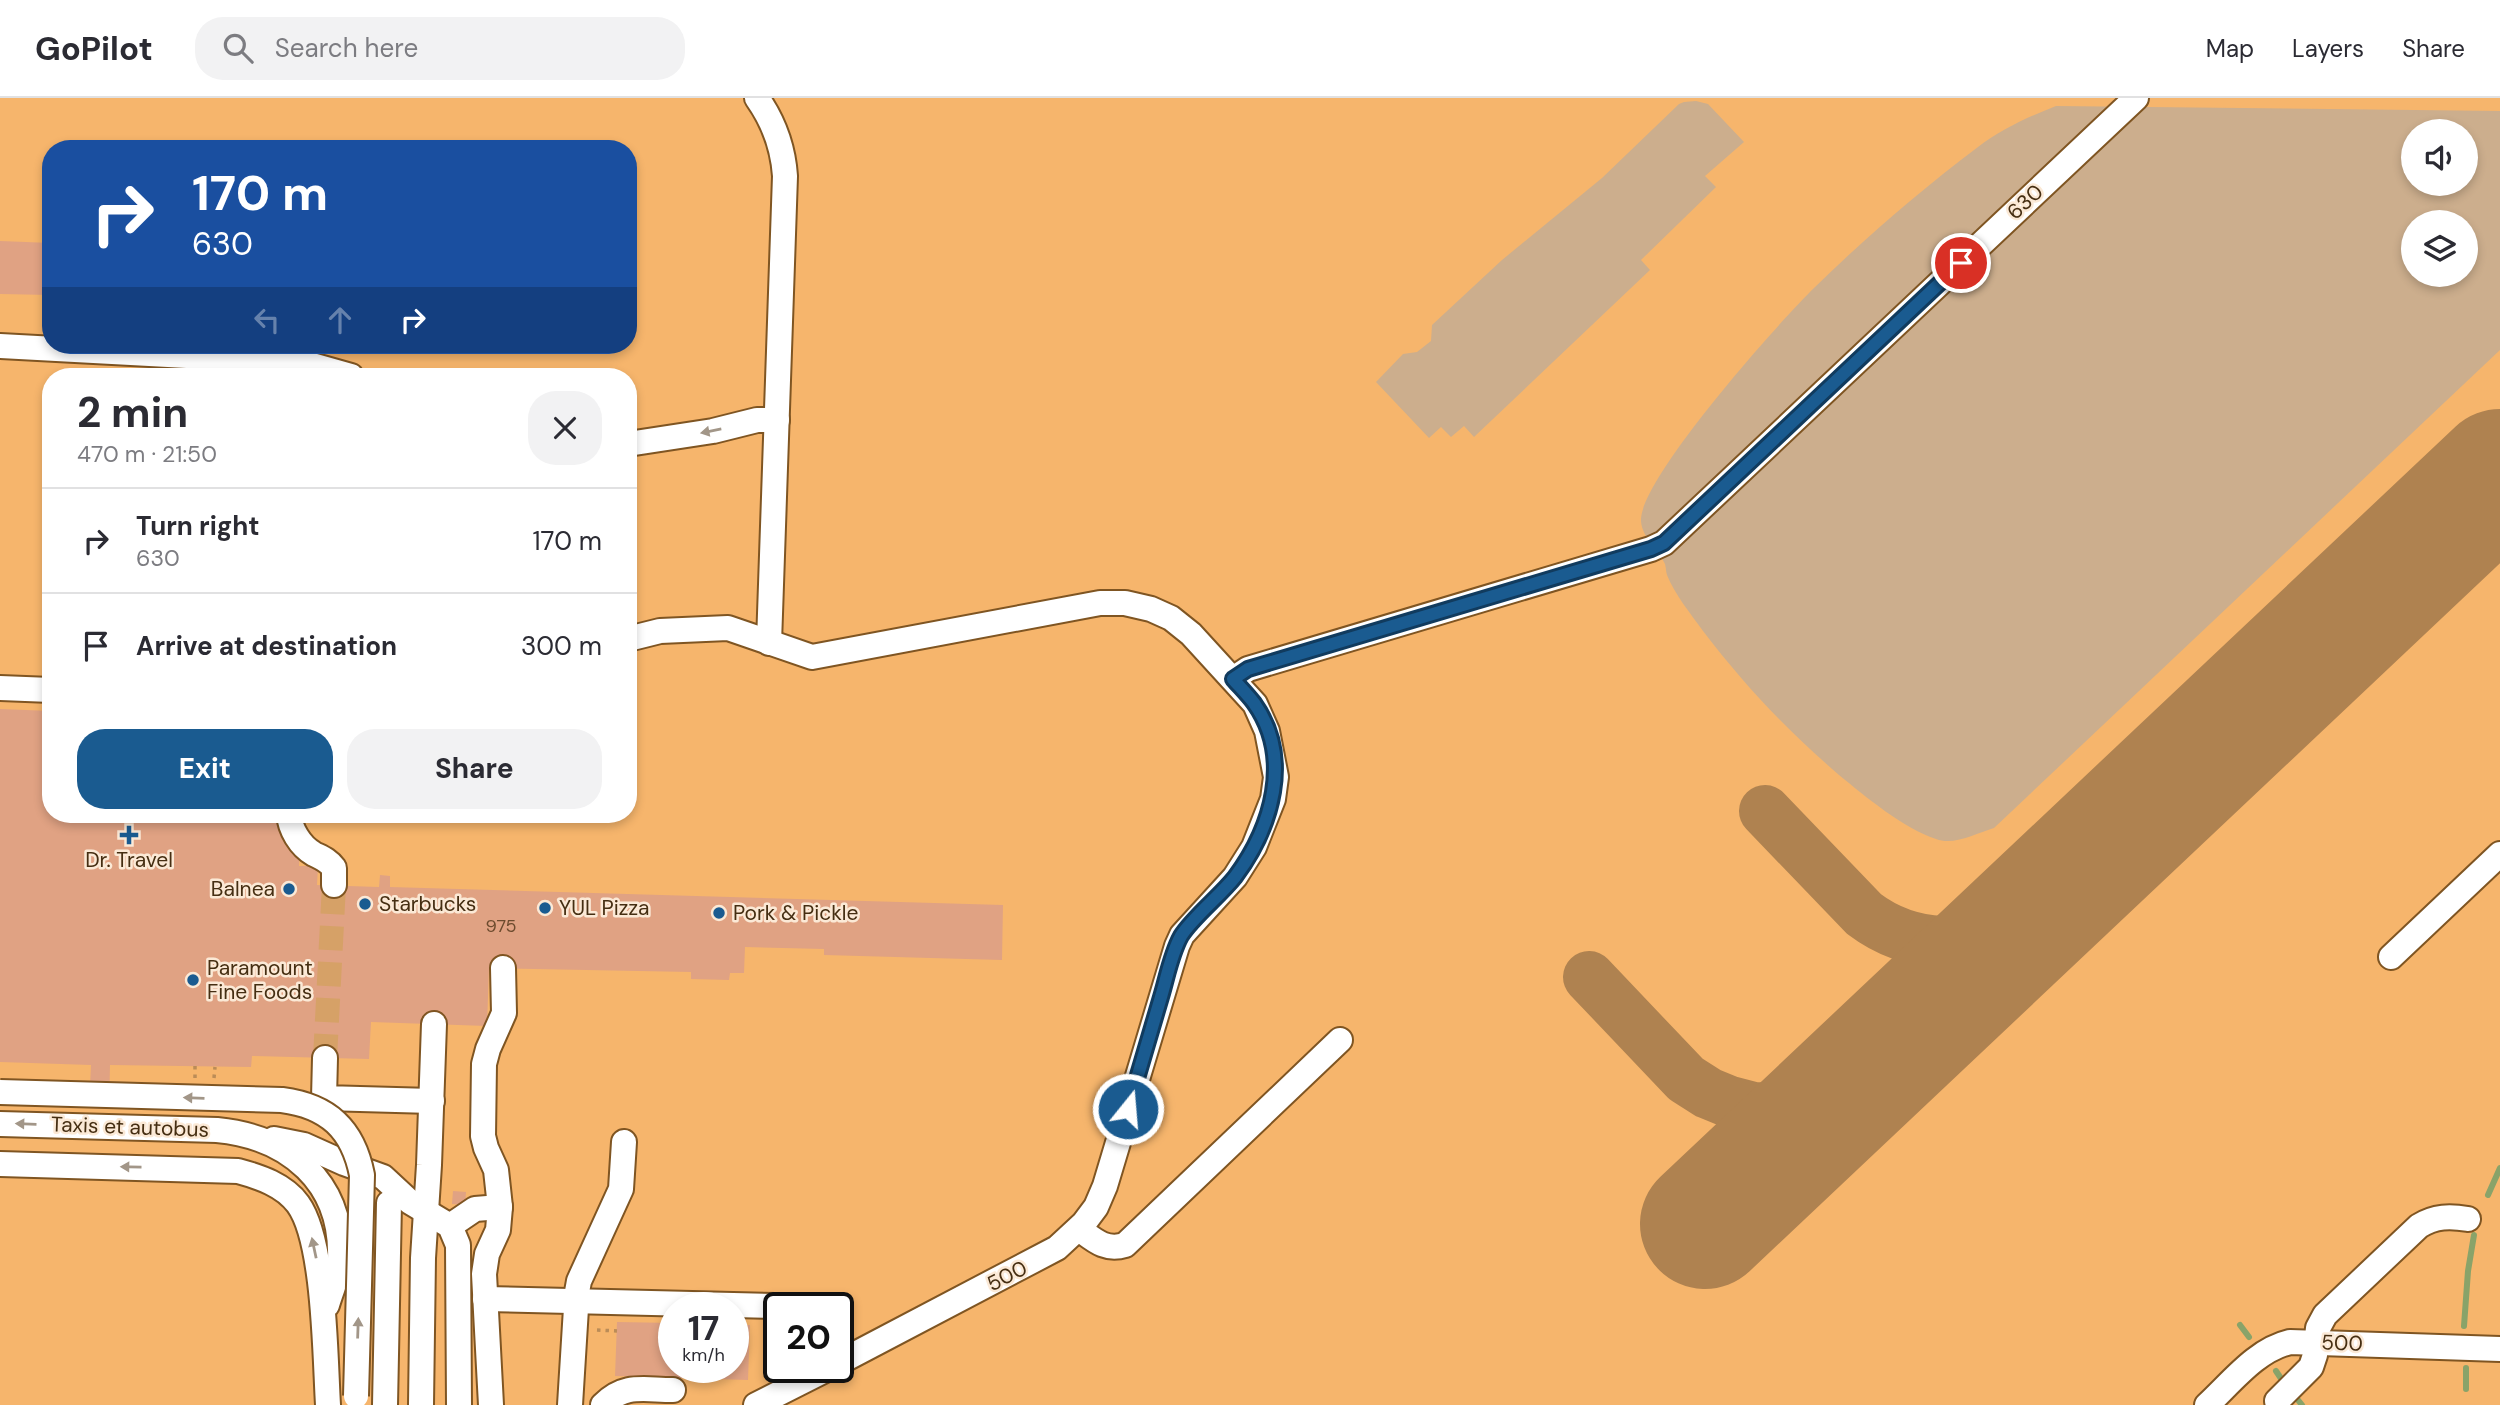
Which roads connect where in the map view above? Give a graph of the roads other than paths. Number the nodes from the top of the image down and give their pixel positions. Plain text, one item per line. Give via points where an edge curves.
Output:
1 (757, 98) edge
2 (2136, 98) edge
3 (0, 346) edge
4 (42, 349) edge
5 (97, 354) edge
6 (266, 368) edge
7 (323, 368) edge
8 (778, 420) junction
9 (637, 443) edge
10 (637, 637) edge
11 (769, 643) junction
12 (1233, 679) junction
13 (0, 688) edge
14 (42, 690) edge
15 (290, 823) edge
16 (2500, 854) edge
17 (334, 885) tunnel mouth
18 (2391, 957) dead end
19 (503, 968) dead end
20 (433, 1024) dead end
21 (1340, 1040) dead end
22 (325, 1058) tunnel mouth
23 (0, 1092) edge
24 (432, 1101) junction
25 (0, 1124) edge
26 (259, 1138) junction
27 (624, 1142) dead end
28 (344, 1163) junction
29 (0, 1164) edge
30 (389, 1203) junction
31 (500, 1207) junction
32 (425, 1211) junction
33 (2468, 1219) dead end
34 (450, 1226) junction
35 (1079, 1229) junction
36 (423, 1258) junction
37 (485, 1299) junction
38 (575, 1302) junction
39 (763, 1307) edge
40 (323, 1316) junction
41 (2316, 1342) junction
42 (2500, 1349) edge
43 (854, 1355) edge
44 (799, 1383) edge
45 (673, 1390) dead end
46 (356, 1400) edge
47 (2277, 1401) dead end
48 (328, 1405) edge
49 (385, 1405) edge
50 (421, 1405) edge
51 (458, 1405) edge
52 (491, 1405) edge
53 (570, 1405) edge
54 (603, 1405) edge
55 (756, 1405) edge
56 (2207, 1405) edge

1 - 8 street via 776,132 784,164
2 - 12 street, 630 via 1664,543 1248,669
3 - 4 street
5 - 6 street
6 - 7 street
8 -> 9 street
8 - 11 street
10 - 11 street, 500 via 718,627
11 - 12 street, 500 via 812,657 1087,605 1125,603 1171,618
12 - 35 street, 500 via 1255,704 1267,731 1276,777 1273,799 1245,862 1180,940 1100,1197
13 - 14 street
15 - 17 street via 307,849 334,868
16 - 18 street
19 - 31 street via 504,1013 484,1064 483,1136 496,1170
20 - 24 street
21 - 35 street via 1125,1245 1105,1247
22 - 24 street via 324,1098
46 -> 23 street, bridge via 362,1175 353,1143 335,1121 309,1105 282,1100
24 - 32 street
26 -> 25 street, Taxis et autobus via 217,1130
26 - 28 street, Taxis et autobus via 304,1145
26 - 40 street, Taxis et autobus via 306,1168 334,1208 340,1262
27 - 38 street via 621,1189 579,1281
28 - 30 street
28 - 32 street via 383,1177
40 -> 29 street via 316,1254 306,1219 290,1195 265,1179 222,1170
30 - 36 street
30 - 49 street
31 - 34 street via 475,1209
31 - 37 street via 498,1230 485,1263
32 - 34 street
32 - 36 street
33 - 41 street via 2437,1218 2419,1226 2325,1315
34 - 51 street via 458,1245
35 - 43 street, 500 via 1035,1262
36 - 50 street
37 - 38 street
37 - 52 street
38 - 39 street
38 - 53 street
40 - 48 street
41 - 42 street, 500
41 - 47 street via 2311,1367
41 - 56 street, 500 via 2274,1346
44 - 55 street
45 - 54 street via 626,1389

